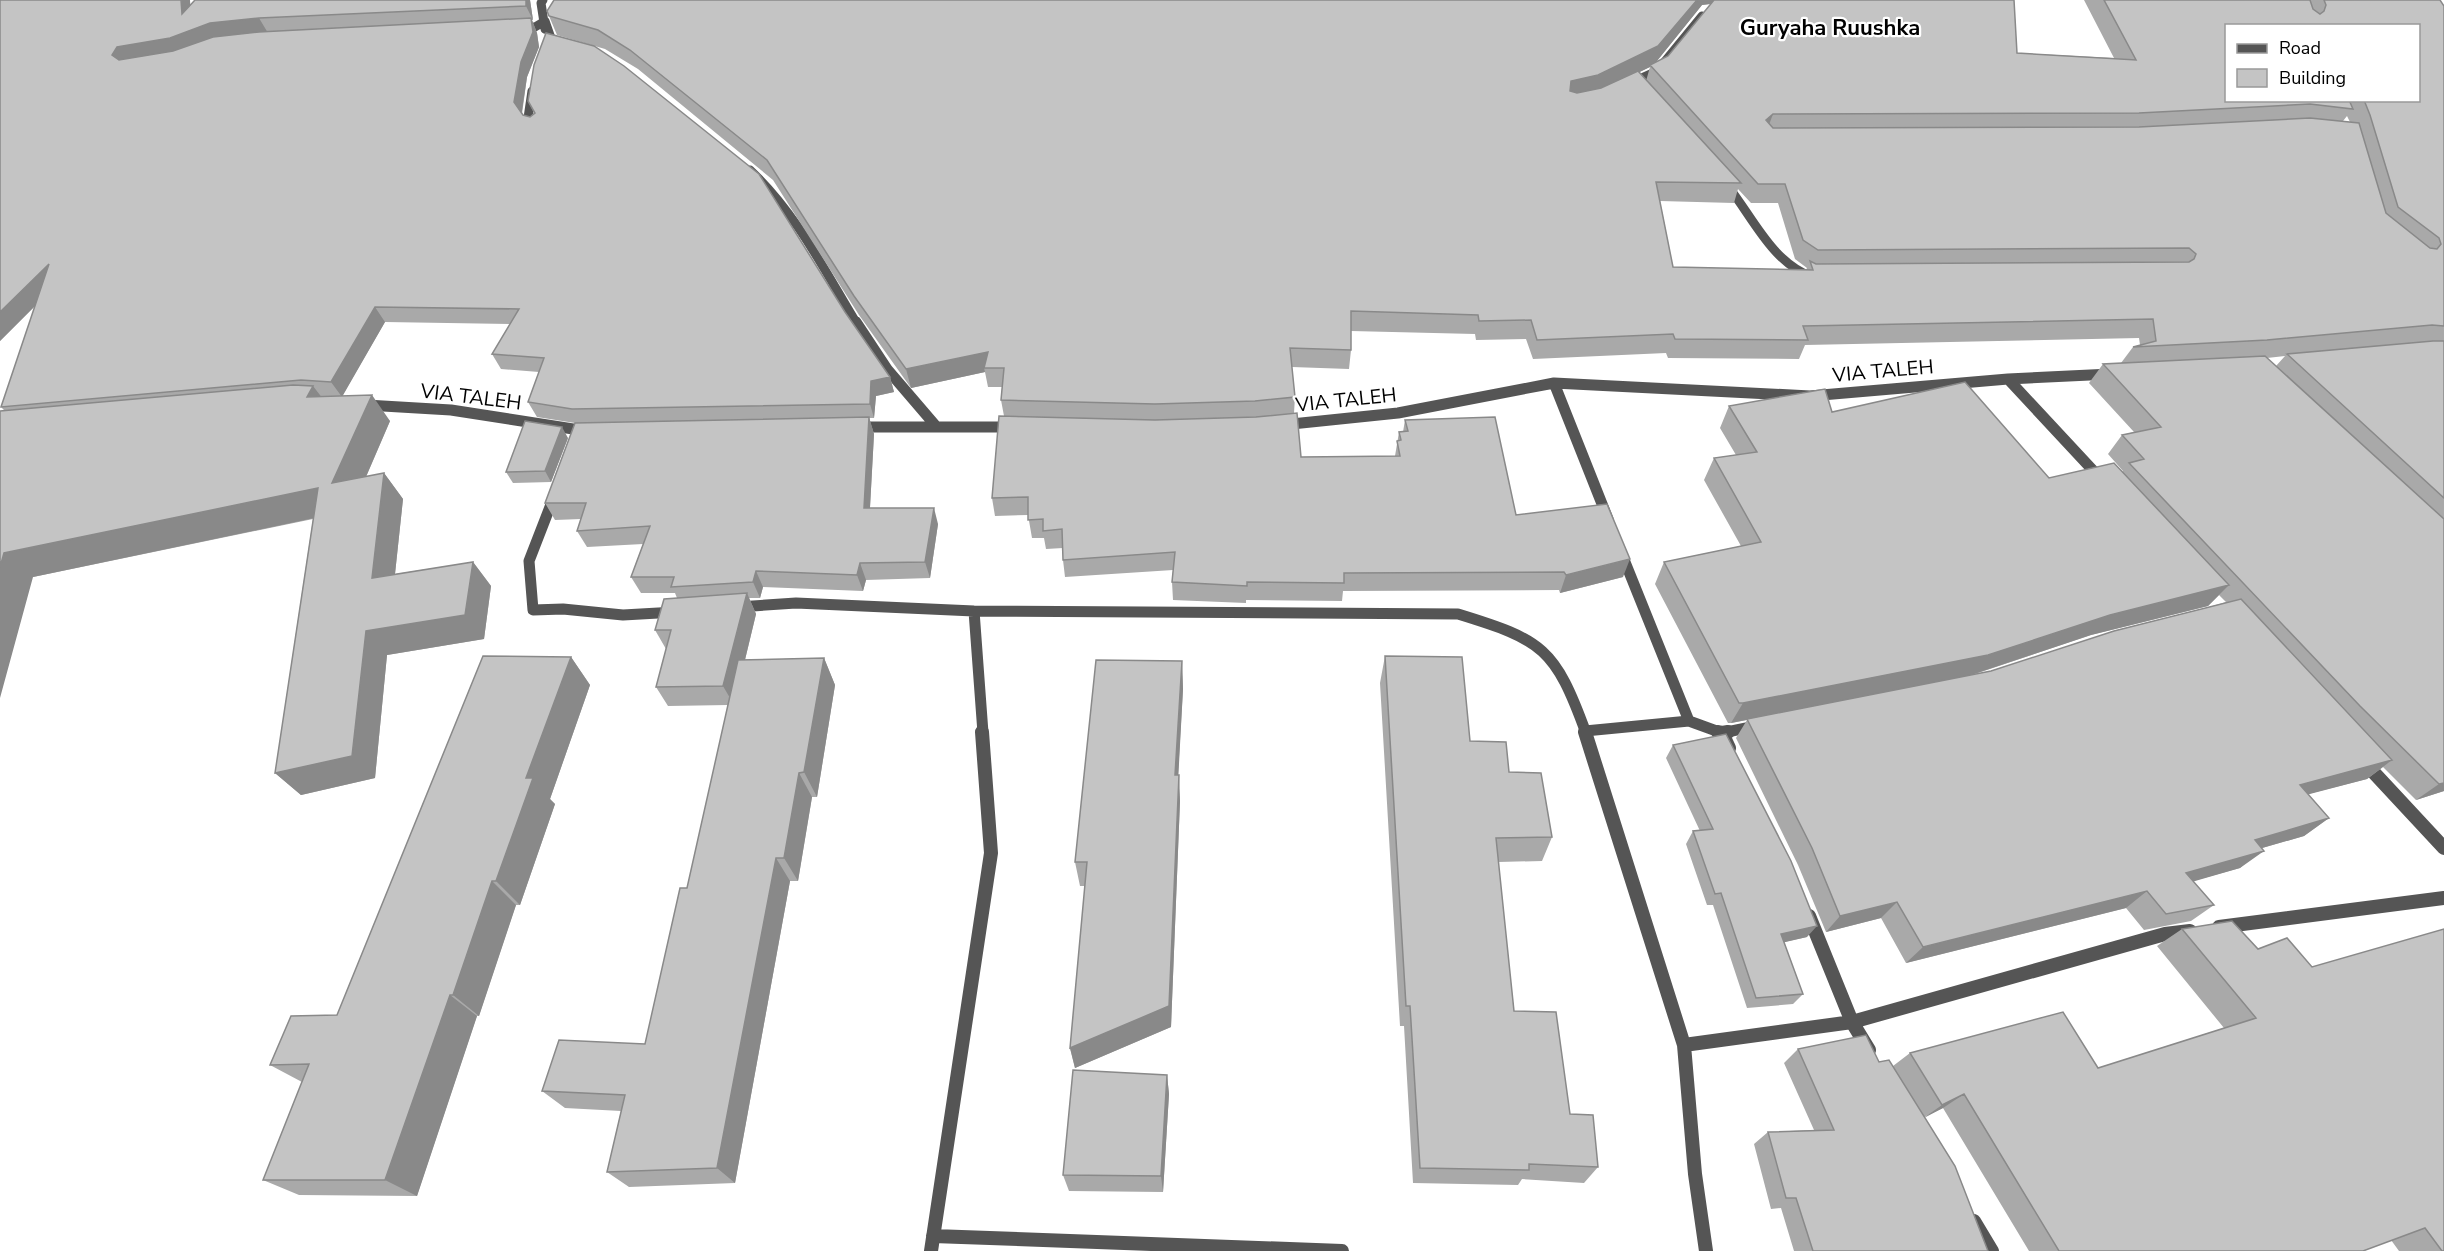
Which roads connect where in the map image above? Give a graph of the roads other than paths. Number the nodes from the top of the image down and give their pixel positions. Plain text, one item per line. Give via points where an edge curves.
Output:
1 (543, 0) edge
2 (1707, 10) edge
3 (544, 21) junction
4 (512, 28) edge
5 (573, 46) edge
6 (546, 48) edge
7 (534, 78) edge
8 (1640, 89) edge
9 (535, 126) edge
10 (745, 166) edge
11 (1720, 178) edge
12 (1819, 276) edge
13 (2124, 373) edge
14 (2008, 379) junction
15 (1554, 383) junction
16 (359, 405) edge
17 (936, 425) junction
18 (840, 427) edge
19 (1266, 427) edge
20 (1028, 428) edge
21 (603, 431) edge
22 (558, 486) edge
23 (2111, 490) edge
24 (727, 608) edge
25 (693, 610) edge
26 (974, 611) junction
27 (1689, 721) junction
28 (1767, 724) edge
29 (1586, 731) junction
30 (1722, 733) junction
31 (2357, 755) edge
32 (1737, 764) edge
33 (2444, 849) edge
34 (2444, 898) edge
35 (1803, 902) edge
36 (1852, 1022) junction
37 (1684, 1045) junction
38 (1876, 1062) edge
39 (1968, 1211) edge
40 (932, 1244) edge
41 (1342, 1251) edge
42 (1706, 1251) edge
43 (1992, 1251) edge

1 - 3 street
2 - 8 street via 1657,71 1628,84
3 - 4 street via 535,27
3 - 5 street via 552,41
3 - 6 street
7 - 9 street via 528,118
10 - 17 street via 769,185 862,333 906,394
11 - 12 street via 1742,202 1777,255 1807,276
13 - 14 street, VIA TALEH
14 - 15 street, VIA TALEH via 1810,396
14 - 23 street
15 - 19 street, VIA TALEH via 1398,413
15 - 27 street
16 - 21 street, VIA TALEH via 451,410 577,437
17 - 18 street
17 - 20 street
22 - 25 street via 529,561 533,610 623,615
24 - 26 street via 796,603
26 - 29 street via 1458,614 1513,631 1539,646 1562,673
26 - 40 street via 991,854
27 - 29 street
27 - 30 street
28 - 30 street
29 - 37 street
30 - 32 street
31 - 33 street
34 - 36 street via 2165,934
35 - 36 street
36 - 37 street
36 - 38 street
37 - 42 street
39 - 43 street
40 - 41 street

